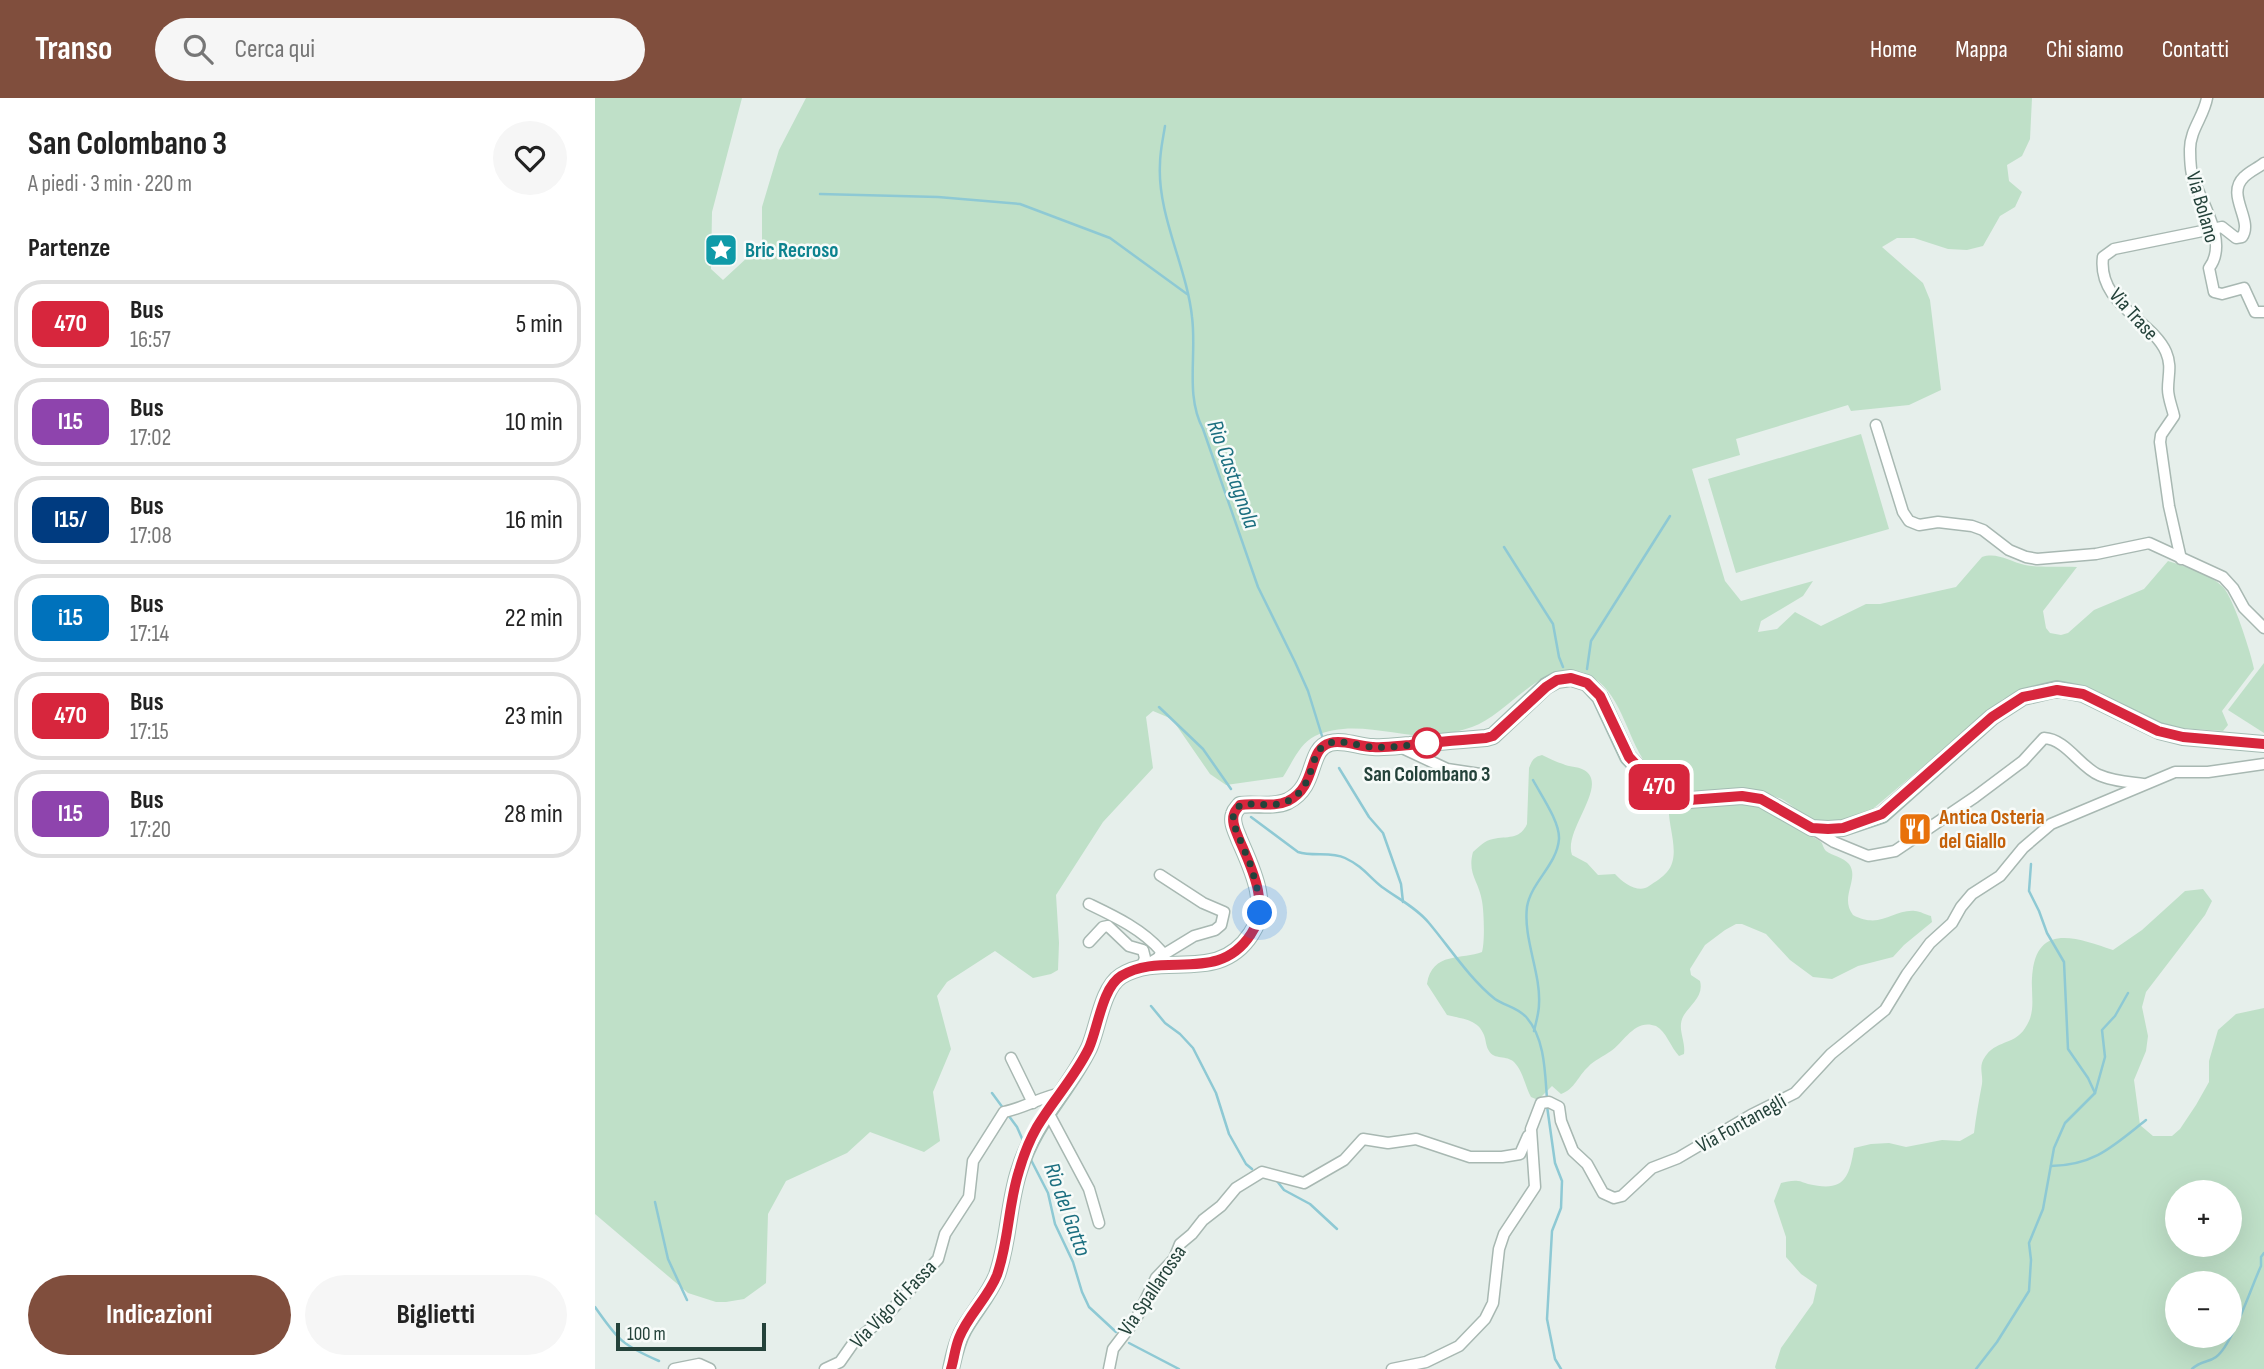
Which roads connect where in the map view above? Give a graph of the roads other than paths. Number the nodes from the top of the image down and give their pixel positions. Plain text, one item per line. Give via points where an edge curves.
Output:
1 (2207, 98) edge
2 (2264, 163) edge
3 (2213, 228) junction
4 (2264, 312) edge
5 (1876, 425) dead end
6 (2181, 559) junction
7 (2264, 628) edge
8 (2264, 744) edge
9 (1397, 746) junction
10 (2264, 764) edge
11 (1480, 774) dead end
12 (2143, 784) junction
13 (1812, 828) junction
14 (1160, 875) dead end
15 (1089, 904) dead end
16 (1089, 942) dead end
17 (1149, 965) junction
18 (1011, 1058) dead end
19 (1061, 1093) junction
20 (1033, 1103) junction
21 (1048, 1112) junction
22 (1531, 1129) junction
23 (1099, 1223) dead end
24 (674, 1369) edge
25 (710, 1369) edge
26 (825, 1369) edge
27 (951, 1369) edge
28 (1109, 1369) edge
29 (1392, 1369) edge

1 - 3 street, Via Bolano via 2190,147 2193,180
2 - 3 street, Via Trase via 2239,184 2237,198 2245,235 2236,238 2225,229
3 - 4 street, Via Bolano via 2216,256 2209,268 2214,292 2244,288 2255,312
3 - 6 street, Via Trase via 2114,249 2102,257 2101,266 2120,304 2160,343 2171,365 2168,390 2174,416 2160,442
5 - 6 street via 1909,521 1972,526 2009,550 2037,559 2149,543
6 - 7 street via 2223,577
8 - 13 street via 2158,731 2083,694 2057,690 2023,697 1992,717 1882,814 1843,828
9 - 11 street via 1447,769
9 - 13 street via 1493,736 1546,687 1571,678 1587,683 1600,696 1629,757 1673,797 1761,799
9 - 17 street via 1331,742 1315,757 1301,793 1272,805 1240,805 1233,814 1234,825 1251,866 1260,913 1252,933 1235,954 1215,962
10 - 12 street, Via Fontanegli via 2175,772
12 - 13 street via 2097,775 2044,738 2023,761 1895,851 1868,856
12 - 22 street, Via Fontanegli via 2051,824 2029,842 2000,876 1967,900 1952,923 1930,943 1885,1010 1831,1054 1795,1093 1652,1168 1622,1196 1603,1193 1573,1150 1555,1104 1541,1103
14 - 17 street via 1224,912 1215,930 1194,936
15 - 17 street via 1123,921 1161,951
16 - 17 street via 1108,926 1129,946 1143,950
17 - 19 street via 1113,984 1090,1045
18 - 20 street
19 - 20 street, Via Vigo di Fassa
19 - 21 street
20 - 26 street, Via Vigo di Fassa via 1004,1112 973,1161 969,1197 945,1234 938,1259 886,1316 854,1342 840,1362
21 - 23 street via 1089,1189
21 - 27 street via 1018,1172 996,1277 959,1338
22 - 28 street, Via Spallarossa via 1517,1156 1470,1157 1416,1139 1388,1143 1363,1139 1344,1160 1304,1182 1262,1172 1253,1176 1180,1244 1113,1349
22 - 29 street via 1535,1187 1504,1234 1493,1303 1485,1318 1459,1346 1426,1362
24 - 25 street via 699,1364

